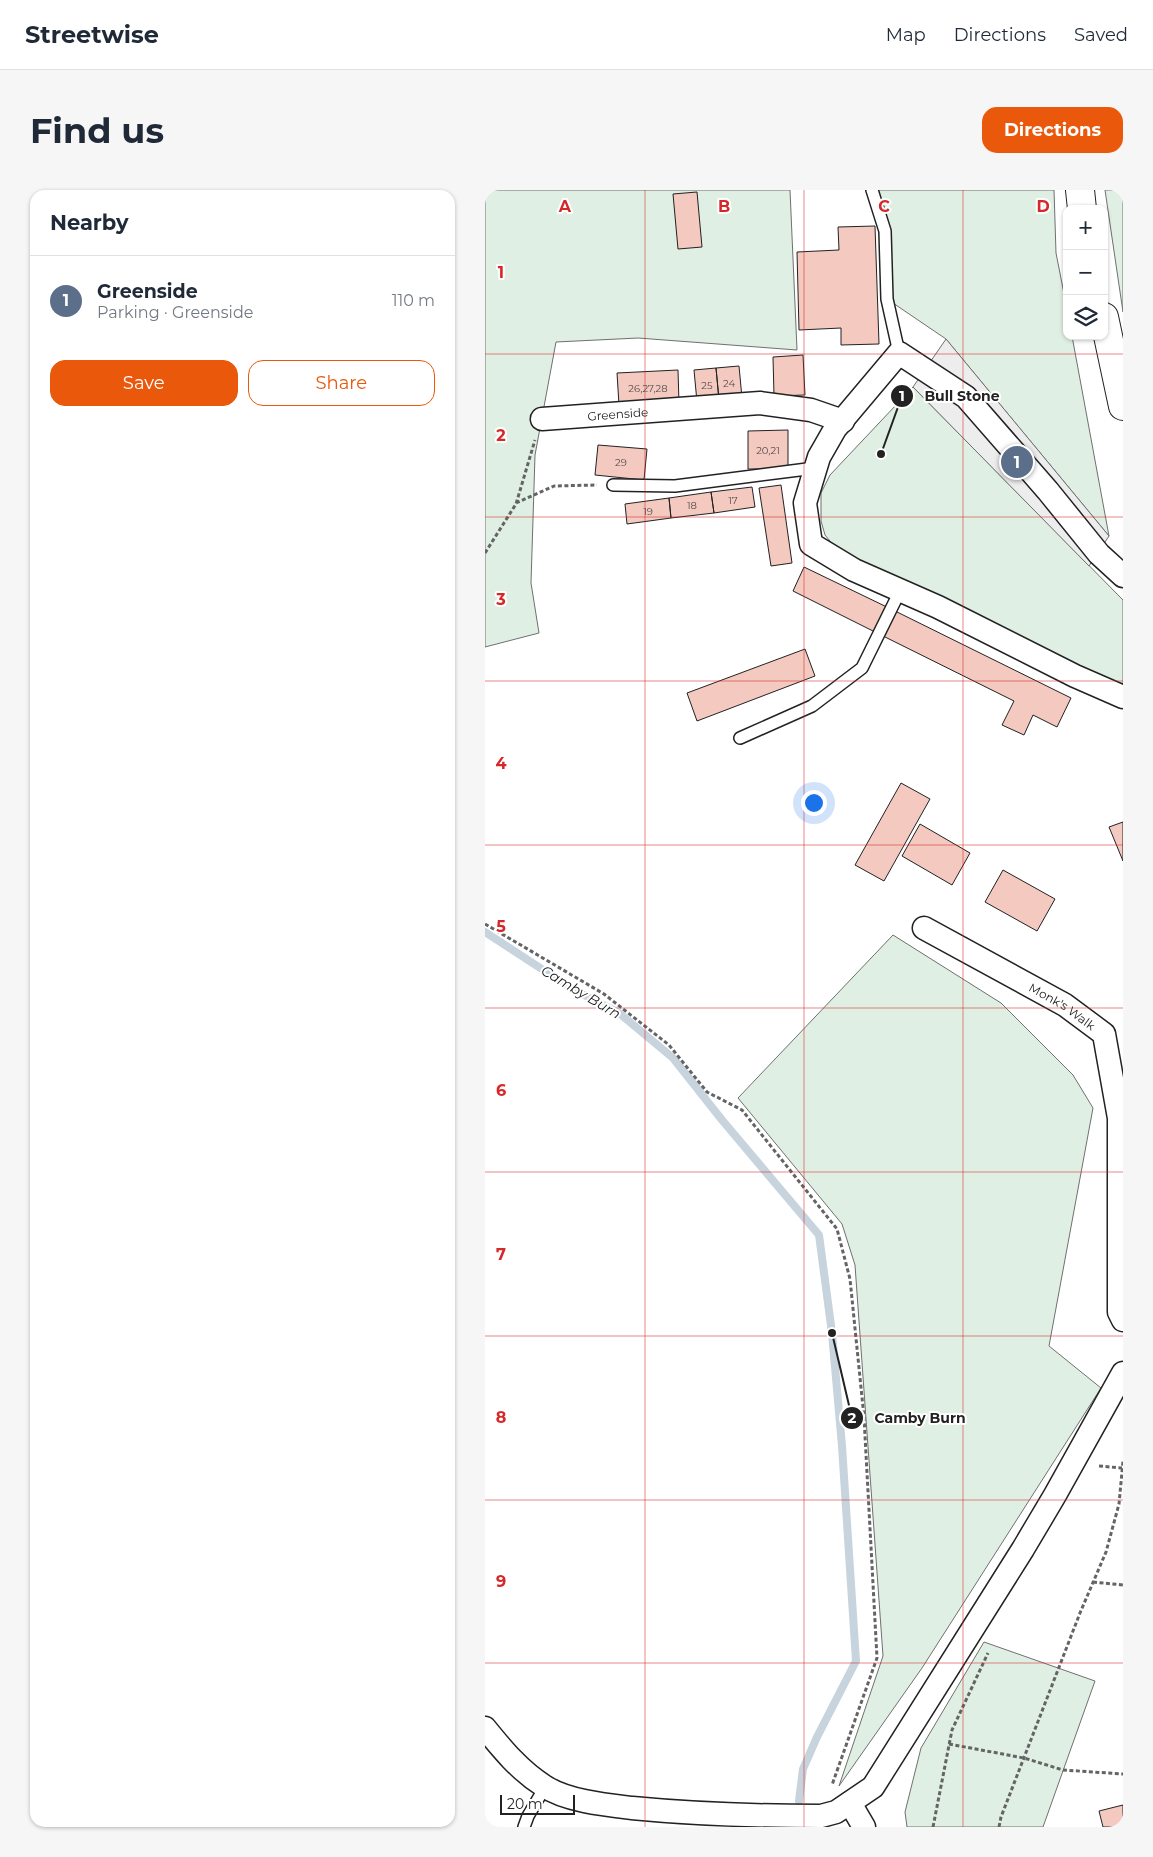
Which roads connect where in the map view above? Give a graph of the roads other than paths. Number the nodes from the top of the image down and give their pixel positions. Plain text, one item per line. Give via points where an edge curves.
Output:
1 (871, 190) edge
2 (1080, 190) edge
3 (1082, 205) edge
4 (1108, 336) edge
5 (899, 353) junction
6 (1123, 406) edge
7 (541, 419) road end
8 (843, 421) junction
9 (815, 468) junction
10 (613, 485) road end
11 (1123, 576) edge
12 (900, 591) junction
13 (1123, 697) edge
14 (740, 738) dead end
15 (924, 928) dead end
16 (1123, 1320) edge
17 (1123, 1373) edge
18 (485, 1728) edge
19 (545, 1787) junction
20 (850, 1803) junction
21 (524, 1827) edge
22 (864, 1827) edge

1 - 5 lane via 885,231 887,299
2 - 3 main road
4 - 6 main road
5 - 8 street
5 - 11 street via 966,397 1099,554
7 - 8 street, Greenside via 760,403 811,410
8 - 9 street via 835,429
9 - 10 lane via 675,486
9 - 12 street via 805,503 811,544 854,570
12 - 13 street
12 - 14 lane via 862,668 812,706
15 - 16 street, Monk's Walk via 1065,1005 1104,1034 1119,1118 1119,1312
17 - 20 street via 1023,1549 873,1787
18 - 19 street via 522,1770
19 - 20 street via 572,1798 601,1804 708,1813 821,1816
19 - 21 lane
20 - 22 street

